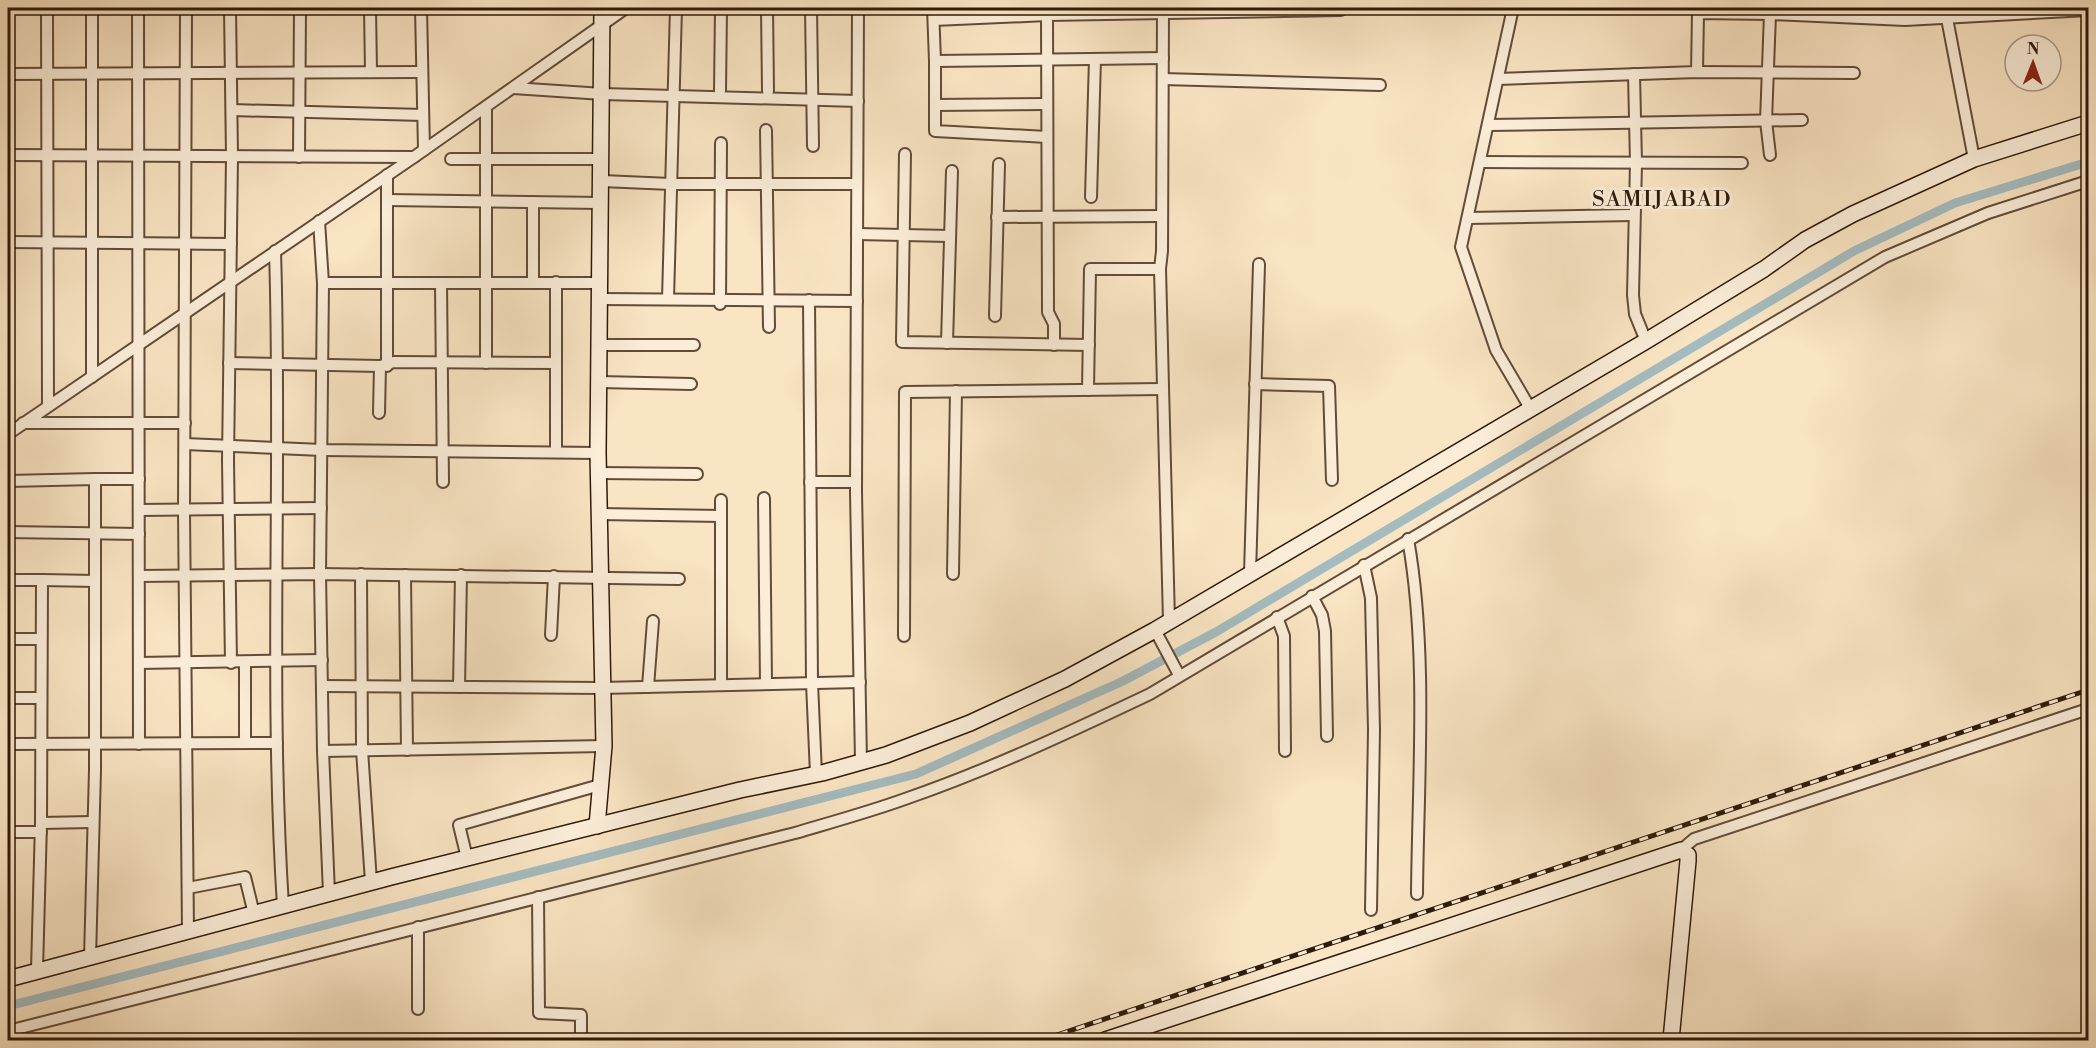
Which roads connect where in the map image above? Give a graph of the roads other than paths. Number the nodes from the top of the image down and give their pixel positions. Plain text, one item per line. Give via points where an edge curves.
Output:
1 (46, 8) edge
2 (92, 8) edge
3 (138, 8) edge
4 (186, 8) edge
5 (230, 8) edge
6 (300, 8) edge
7 (370, 8) edge
8 (421, 8) edge
9 (602, 8) edge
10 (626, 8) edge
11 (676, 8) edge
12 (721, 8) edge
13 (767, 8) edge
14 (811, 8) edge
15 (858, 8) edge
16 (933, 8) edge
17 (1513, 8) edge
18 (1163, 10) edge
19 (1341, 10) dead end
20 (2088, 10) edge
21 (1946, 13) edge
22 (1770, 14) junction
23 (1047, 15) junction
24 (934, 20) junction
25 (601, 27) junction
26 (1163, 58) junction
27 (1095, 59) junction
28 (1047, 60) junction
29 (935, 61) junction
30 (299, 72) junction
31 (371, 72) junction
32 (421, 72) junction
33 (1697, 72) junction
34 (1768, 72) junction
35 (186, 73) junction
36 (232, 73) junction
37 (1854, 73) dead end
38 (8, 74) edge
39 (47, 74) junction
40 (93, 74) junction
41 (138, 74) junction
42 (1634, 74) junction
43 (1163, 79) junction
44 (1498, 79) junction
45 (1380, 85) dead end
46 (513, 88) junction
47 (720, 91) dead end
48 (768, 91) dead end
49 (603, 93) junction
50 (673, 96) junction
51 (813, 99) junction
52 (858, 101) junction
53 (1046, 104) junction
54 (935, 105) junction
55 (486, 107) junction
56 (232, 111) junction
57 (299, 112) junction
58 (423, 115) junction
59 (1802, 120) dead end
60 (1766, 121) junction
61 (1635, 123) junction
62 (2088, 123) edge
63 (1489, 125) junction
64 (766, 130) dead end
65 (1047, 137) junction
66 (721, 143) dead end
67 (813, 146) dead end
68 (424, 150) junction
69 (905, 154) dead end
70 (8, 155) edge
71 (46, 155) junction
72 (91, 155) junction
73 (1770, 155) dead end
74 (138, 156) junction
75 (186, 156) junction
76 (232, 157) junction
77 (299, 157) junction
78 (414, 157) junction
79 (451, 159) dead end
80 (486, 159) junction
81 (601, 159) junction
82 (1974, 159) junction
83 (1481, 162) junction
84 (1636, 163) junction
85 (1742, 163) dead end
86 (999, 164) dead end
87 (952, 171) dead end
88 (387, 176) junction
89 (602, 181) junction
90 (2088, 181) edge
91 (671, 184) junction
92 (720, 184) junction
93 (767, 184) junction
94 (857, 184) junction
95 (1091, 197) dead end
96 (387, 200) junction
97 (486, 201) junction
98 (533, 202) junction
99 (602, 203) junction
100 (1634, 214) junction
101 (1162, 216) junction
102 (997, 217) junction
103 (1047, 217) junction
104 (1468, 218) junction
105 (319, 221) junction
106 (857, 234) junction
107 (904, 235) junction
108 (950, 236) junction
109 (8, 242) edge
110 (45, 243) junction
111 (91, 243) junction
112 (138, 243) junction
113 (185, 244) junction
114 (231, 244) junction
115 (275, 251) junction
116 (1259, 264) dead end
117 (1160, 269) junction
118 (230, 282) junction
119 (387, 282) junction
120 (486, 282) junction
121 (533, 282) junction
122 (556, 282) junction
123 (324, 283) junction
124 (441, 283) junction
125 (599, 291) junction
126 (668, 299) junction
127 (768, 300) junction
128 (809, 300) junction
129 (856, 301) junction
130 (720, 302) junction
131 (185, 313) junction
132 (995, 316) dead end
133 (769, 327) dead end
134 (1646, 341) junction
135 (947, 343) junction
136 (139, 344) junction
137 (599, 345) junction
138 (694, 345) dead end
139 (1054, 345) junction
140 (1089, 345) junction
141 (229, 363) junction
142 (440, 363) junction
143 (486, 363) junction
144 (556, 363) junction
145 (279, 365) junction
146 (324, 366) junction
147 (384, 366) junction
148 (92, 376) junction
149 (599, 382) junction
150 (692, 384) dead end
151 (1255, 384) junction
152 (1163, 389) junction
153 (1089, 390) junction
154 (956, 391) junction
155 (48, 406) junction
156 (1530, 408) junction
157 (379, 413) dead end
158 (23, 423) junction
159 (139, 423) junction
160 (185, 423) junction
161 (8, 434) edge
162 (185, 444) junction
163 (228, 446) junction
164 (279, 449) junction
165 (322, 450) junction
166 (443, 451) junction
167 (556, 452) junction
168 (598, 453) junction
169 (598, 473) junction
170 (697, 474) dead end
171 (95, 479) junction
172 (139, 479) junction
173 (1332, 480) dead end
174 (8, 481) edge
175 (443, 482) dead end
176 (810, 482) junction
177 (856, 482) junction
178 (764, 498) dead end
179 (721, 500) dead end
180 (321, 508) junction
181 (277, 509) junction
182 (139, 510) junction
183 (229, 510) junction
184 (184, 511) junction
185 (599, 514) junction
186 (721, 516) junction
187 (8, 531) edge
188 (95, 532) junction
189 (139, 534) junction
190 (1408, 539) junction
191 (1365, 566) junction
192 (320, 574) junction
193 (361, 574) junction
194 (953, 574) dead end
195 (1250, 574) junction
196 (278, 575) junction
197 (405, 575) junction
198 (460, 575) junction
199 (139, 576) junction
200 (185, 576) junction
201 (230, 576) junction
202 (554, 576) junction
203 (600, 577) junction
204 (679, 579) dead end
205 (8, 580) edge
206 (42, 580) junction
207 (95, 581) junction
208 (1312, 597) junction
209 (1277, 617) junction
210 (653, 621) dead end
211 (1169, 621) junction
212 (551, 635) dead end
213 (1158, 635) junction
214 (904, 636) dead end
215 (8, 639) edge
216 (41, 639) junction
217 (322, 660) junction
218 (278, 661) junction
219 (245, 662) junction
220 (139, 663) junction
221 (187, 663) junction
222 (231, 663) junction
223 (1178, 673) junction
224 (860, 682) junction
225 (812, 683) junction
226 (766, 684) junction
227 (721, 685) junction
228 (322, 686) junction
229 (362, 687) junction
230 (406, 687) junction
231 (459, 687) junction
232 (648, 687) junction
233 (601, 688) junction
234 (8, 698) edge
235 (41, 698) junction
236 (2088, 709) edge
237 (1327, 736) dead end
238 (277, 742) junction
239 (187, 743) junction
240 (245, 743) junction
241 (8, 744) edge
242 (41, 744) junction
243 (95, 744) junction
244 (139, 744) junction
245 (604, 746) junction
246 (362, 750) junction
247 (407, 750) junction
248 (324, 751) junction
249 (1285, 752) dead end
250 (861, 761) junction
251 (816, 774) junction
252 (600, 785) junction
253 (92, 822) junction
254 (597, 825) junction
255 (41, 827) junction
256 (8, 832) edge
257 (1681, 850) junction
258 (467, 858) junction
259 (371, 882) junction
260 (188, 888) junction
261 (329, 894) junction
262 (1417, 894) dead end
263 (538, 897) junction
264 (283, 906) junction
265 (1371, 909) dead end
266 (254, 914) junction
267 (418, 927) junction
268 (188, 932) junction
269 (90, 958) junction
270 (37, 970) junction
271 (8, 979) edge
272 (418, 1009) dead end
273 (8, 1031) edge
274 (33, 1041) edge
275 (40, 1041) edge
276 (581, 1041) edge
277 (1104, 1041) edge
278 (1671, 1041) edge

1 - 39 street
2 - 40 street
3 - 41 street
4 - 35 street
5 - 36 street
6 - 30 street
7 - 31 street
8 - 32 street
9 - 25 street
10 - 25 street
11 - 50 street
12 - 47 street
13 - 48 street
14 - 51 street
15 - 52 street
16 - 24 street
17 - 44 street
18 - 19 street
18 - 23 street
18 - 26 street
20 - 21 street
21 - 22 street via 1905,20
21 - 82 street
22 - 33 street via 1698,13
22 - 34 street
23 - 24 street
23 - 28 street
24 - 29 street
25 - 46 street
25 - 49 street
26 - 27 street
26 - 43 street
27 - 28 street
27 - 95 street
28 - 29 street
28 - 53 street
29 - 54 street
30 - 31 street
30 - 36 street
30 - 57 street
31 - 32 street
32 - 58 street
33 - 34 street
33 - 42 street
34 - 37 street
34 - 60 street
35 - 36 street
35 - 41 street
35 - 75 street
36 - 56 street
38 - 39 street
39 - 40 street
39 - 71 street
40 - 41 street
40 - 72 street
41 - 74 street
42 - 44 street
42 - 61 street
43 - 45 street
43 - 101 street
44 - 63 street
46 - 49 street
46 - 55 street
49 - 50 street
49 - 81 street
50 - 51 street
50 - 91 street
51 - 52 street
51 - 67 street
52 - 94 street
53 - 54 street
53 - 65 street
54 - 65 street via 935,131
55 - 68 street
55 - 80 street
56 - 57 street
56 - 76 street
57 - 58 street
57 - 77 street
58 - 68 street
59 - 60 street
60 - 61 street
60 - 73 street
61 - 63 street
61 - 84 street
62 - 82 street
63 - 83 street
64 - 93 street
65 - 103 street
66 - 92 street
68 - 78 street
69 - 107 street
70 - 71 street
71 - 72 street
71 - 110 street
72 - 74 street
72 - 111 street
74 - 75 street
74 - 112 street
75 - 76 street
75 - 113 street
76 - 77 street
76 - 114 street
77 - 78 street
78 - 88 street
79 - 80 street
80 - 81 street
80 - 97 street
81 - 89 street
82 - 134 street via 1815,235
83 - 84 street
83 - 104 street
84 - 85 street
84 - 100 street
86 - 102 street
87 - 108 street
88 - 96 street
88 - 105 street
89 - 91 street
89 - 99 street
90 - 190 street via 1988,213 1885,257
91 - 92 street
91 - 126 street
92 - 93 street
92 - 130 street
93 - 94 street
93 - 127 street
94 - 106 street
96 - 97 street
96 - 119 street
97 - 98 street
97 - 120 street
98 - 99 street
98 - 121 street
99 - 125 street
100 - 104 street
100 - 134 street via 1633,295 1635,314
101 - 103 street
101 - 117 street
102 - 103 street
102 - 132 street
103 - 139 street via 1048,312 1054,324
104 - 156 street via 1461,247 1496,350
105 - 115 street
105 - 123 street
106 - 107 street
106 - 129 street
107 - 108 street
107 - 135 street via 902,342
108 - 135 street
109 - 110 street
110 - 111 street
110 - 155 street
111 - 112 street
111 - 148 street
112 - 113 street
112 - 136 street
113 - 114 street
113 - 131 street
114 - 118 street
115 - 118 street
115 - 145 street
116 - 151 street
117 - 140 street via 1090,269
117 - 152 street
118 - 131 street
118 - 141 street
119 - 123 street
119 - 124 street
119 - 147 street
120 - 121 street
120 - 124 street
120 - 143 street
121 - 122 street
122 - 125 street
122 - 144 street
123 - 146 street
124 - 142 street
125 - 126 street
125 - 137 street
126 - 130 street
127 - 128 street
127 - 130 street
127 - 133 street
128 - 129 street
128 - 176 street
129 - 177 street
131 - 136 street
131 - 160 street
134 - 156 street
135 - 139 street
136 - 148 street
136 - 159 street
137 - 138 street
137 - 149 street
139 - 140 street
140 - 153 street
141 - 145 street
141 - 163 street
142 - 143 street
142 - 147 street via 394,362
142 - 166 street
143 - 144 street
144 - 167 street
145 - 146 street
145 - 164 street
146 - 147 street
146 - 165 street
147 - 157 street
148 - 155 street
149 - 150 street
149 - 168 street
151 - 173 street via 1329,386
151 - 195 street
152 - 153 street
152 - 211 street
153 - 154 street
154 - 194 street
154 - 214 street via 905,392
155 - 158 street
156 - 195 street
158 - 159 street
158 - 161 street
159 - 160 street
159 - 172 street
160 - 162 street
162 - 163 street
162 - 184 street
163 - 164 street
163 - 183 street
164 - 165 street
164 - 181 street
165 - 166 street
165 - 180 street
166 - 167 street
166 - 175 street
167 - 168 street
168 - 169 street
169 - 170 street
169 - 185 street
171 - 172 street
171 - 174 street
171 - 188 street
172 - 182 street
176 - 177 street
176 - 225 street
177 - 224 street
178 - 226 street
179 - 186 street
180 - 181 street
180 - 192 street
181 - 183 street
181 - 196 street
182 - 184 street
182 - 189 street
183 - 184 street
183 - 201 street
184 - 200 street
185 - 186 street
185 - 203 street
186 - 227 street
187 - 188 street
188 - 189 street
188 - 207 street
189 - 199 street
190 - 191 street
190 - 262 street via 1414,580 1419,699
191 - 208 street
191 - 265 street via 1370,583 1373,697
192 - 193 street
192 - 196 street
192 - 217 street
193 - 197 street
193 - 229 street
195 - 211 street
196 - 201 street
196 - 218 street
197 - 198 street
197 - 230 street
198 - 202 street
198 - 231 street
199 - 200 street
199 - 220 street
200 - 201 street
200 - 221 street
201 - 222 street
202 - 203 street
202 - 212 street
203 - 204 street
203 - 233 street
205 - 206 street
206 - 207 street
206 - 216 street
207 - 243 street
208 - 209 street
208 - 237 street via 1325,631
209 - 223 street
209 - 249 street via 1284,636
210 - 232 street
211 - 213 street
213 - 223 street
213 - 250 street via 970,723
215 - 216 street
216 - 235 street
217 - 218 street
217 - 228 street
218 - 219 street
218 - 238 street
219 - 222 street
219 - 240 street
220 - 221 street
220 - 244 street
221 - 222 street
221 - 239 street
223 - 263 street via 1149,694 1058,738 905,799 795,833
224 - 225 street
224 - 250 street
225 - 226 street
225 - 251 street
226 - 227 street
227 - 232 street
228 - 229 street
228 - 248 street
229 - 230 street
229 - 246 street
230 - 231 street
230 - 247 street
231 - 233 street
232 - 233 street
233 - 245 street
234 - 235 street
235 - 242 street
236 - 257 street via 1694,839
238 - 240 street
238 - 264 street via 276,803
239 - 240 street
239 - 244 street
239 - 260 street
241 - 242 street
242 - 243 street
242 - 255 street
243 - 244 street
243 - 253 street
245 - 247 street
245 - 252 street
246 - 247 street
246 - 248 street
246 - 259 street
248 - 261 street
250 - 251 street
251 - 254 street
252 - 254 street
252 - 258 street via 459,825
253 - 255 street
253 - 269 street
254 - 258 street
255 - 256 street
255 - 270 street
257 - 277 street
257 - 278 street via 1688,855 1688,861
258 - 259 street
259 - 261 street
260 - 266 street via 245,877
260 - 268 street
261 - 264 street
263 - 267 street
263 - 276 street via 539,1012 581,1015
264 - 266 street
266 - 268 street
267 - 272 street
267 - 273 street
268 - 269 street
269 - 270 street
270 - 271 street
274 - 275 street

